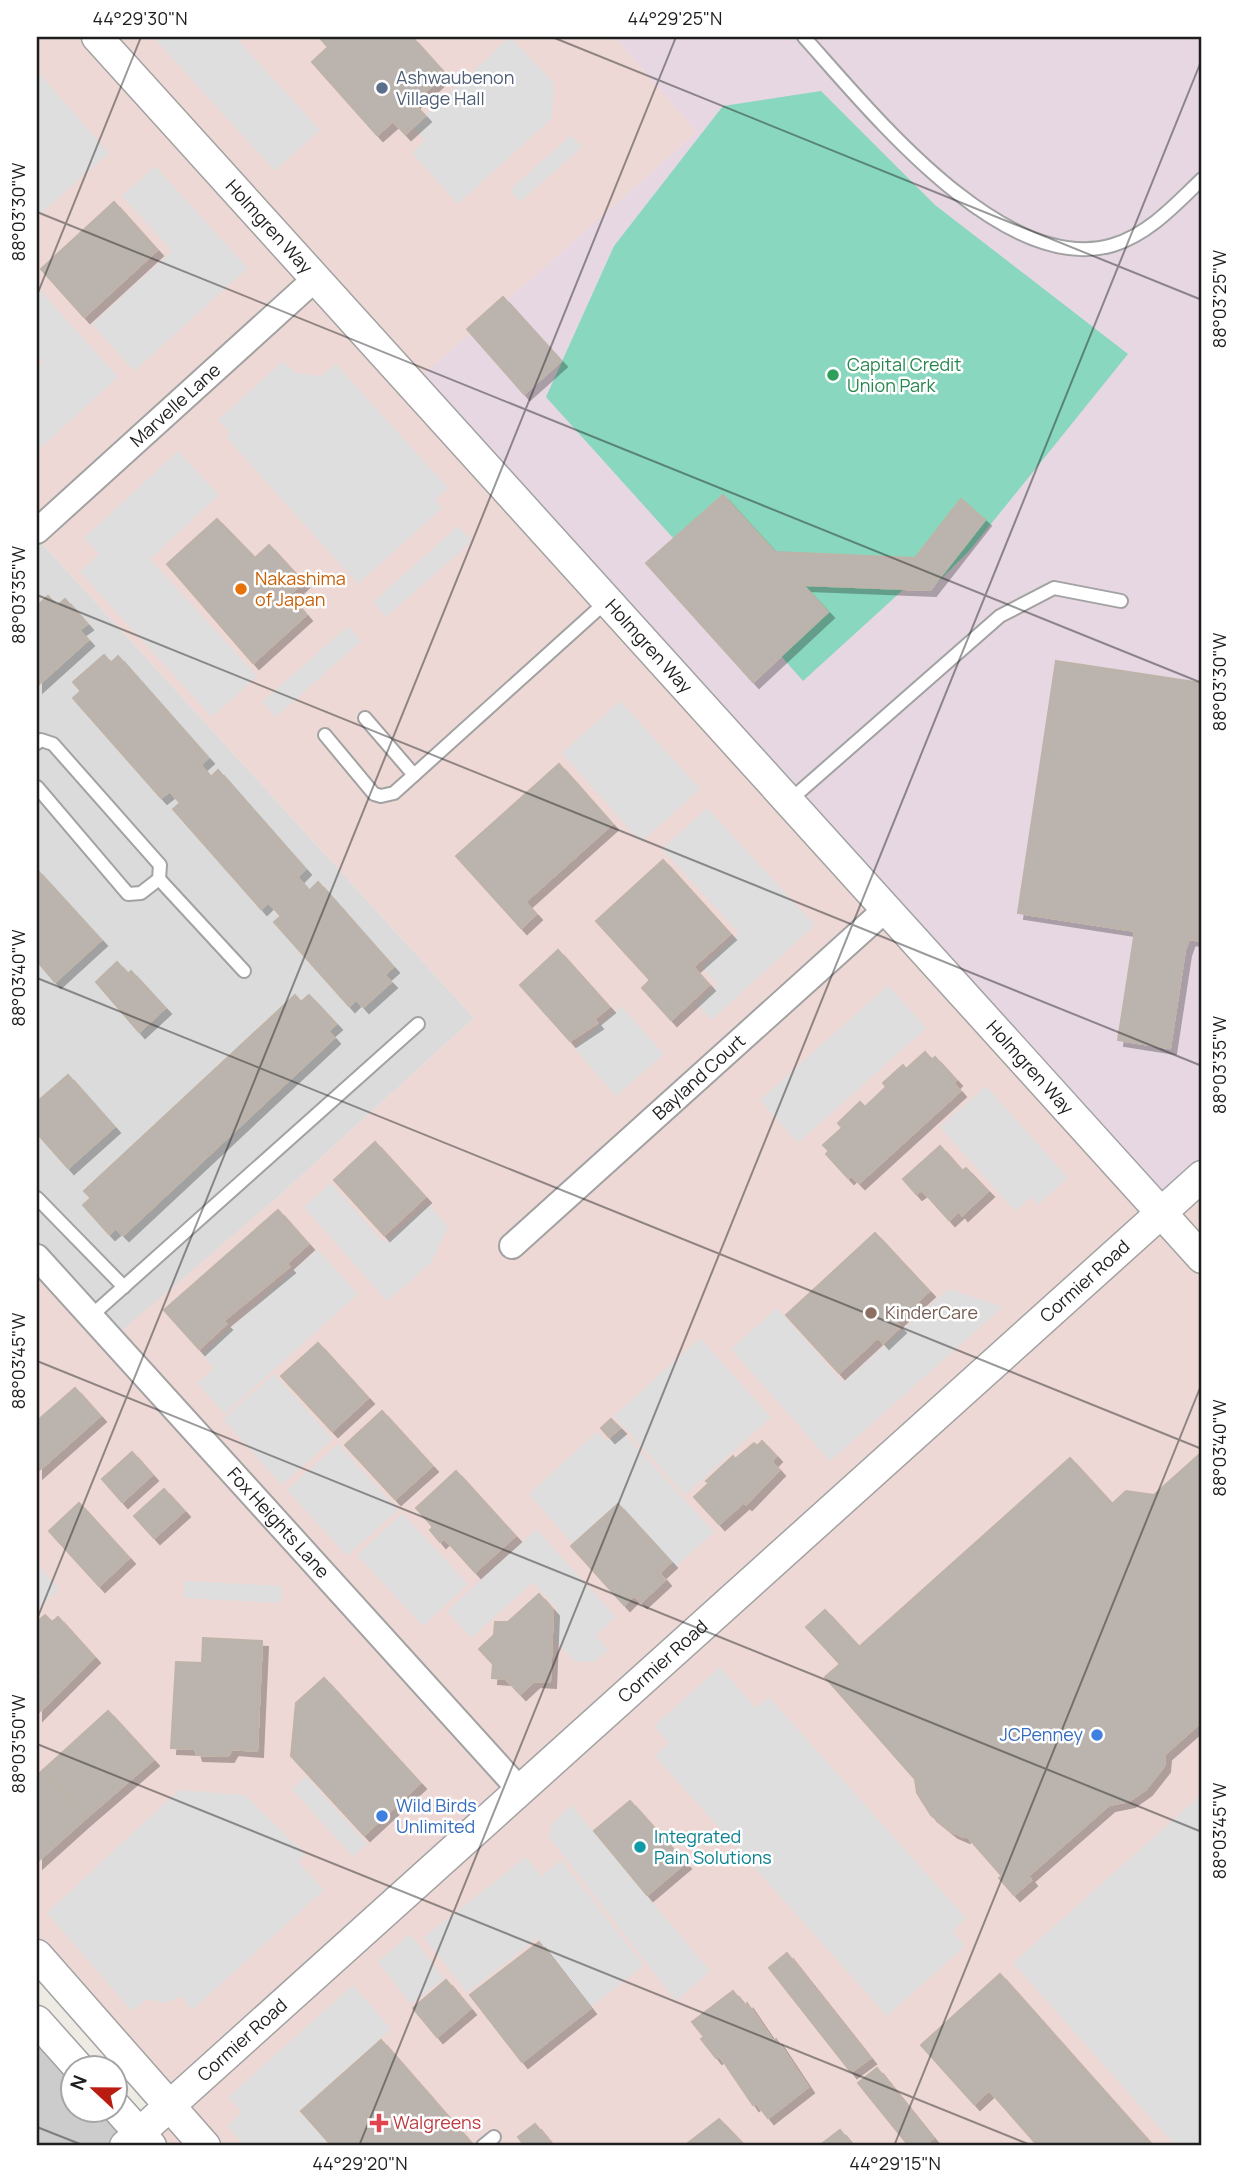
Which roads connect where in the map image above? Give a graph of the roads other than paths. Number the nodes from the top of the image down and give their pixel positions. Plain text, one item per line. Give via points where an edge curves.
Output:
1 (97, 37) edge
2 (804, 37) edge
3 (1202, 179) edge
4 (316, 279) junction
5 (37, 531) edge
6 (607, 601) junction
7 (1121, 601) dead end
8 (365, 718) dead end
9 (325, 735) dead end
10 (37, 743) edge
11 (414, 775) junction
12 (37, 787) edge
13 (788, 801) junction
14 (159, 879) junction
15 (886, 909) junction
16 (244, 971) dead end
17 (418, 1024) dead end
18 (1202, 1176) edge
19 (37, 1198) edge
20 (1161, 1213) junction
21 (512, 1246) dead end
22 (37, 1257) edge
23 (1202, 1258) edge
24 (124, 1287) junction
25 (91, 1316) junction
26 (520, 1790) junction
27 (37, 1955) edge
28 (37, 2021) edge
29 (67, 2054) edge
30 (170, 2106) junction
31 (127, 2124) edge
32 (494, 2137) dead end
33 (139, 2142) edge
34 (205, 2146) edge
35 (483, 2146) edge

1 - 4 street, Holmgren Way
2 - 3 lane via 911,156 944,184 994,218 1060,247 1093,249 1137,234
4 - 5 street, Marvelle Lane
4 - 6 street, Holmgren Way
6 - 11 lane
6 - 13 street, Holmgren Way
7 - 13 lane via 1054,588 1000,616
8 - 11 lane
9 - 11 lane via 374,793 394,793
10 - 14 lane via 54,744 160,864
12 - 14 lane via 128,894 141,893
13 - 15 street, Holmgren Way
14 - 16 lane
15 - 20 street, Holmgren Way
15 - 21 street, Bayland Court
17 - 24 lane
18 - 20 street, Cormier Road
19 - 24 lane
20 - 23 street, Holmgren Way
20 - 26 street, Cormier Road
22 - 25 street, Fox Heights Lane
24 - 25 lane
25 - 26 street, Fox Heights Lane
26 - 30 street, Cormier Road
27 - 30 street
28 - 29 street
30 - 33 street, Cormier Road
30 - 34 street
31 - 33 street
32 - 35 lane

